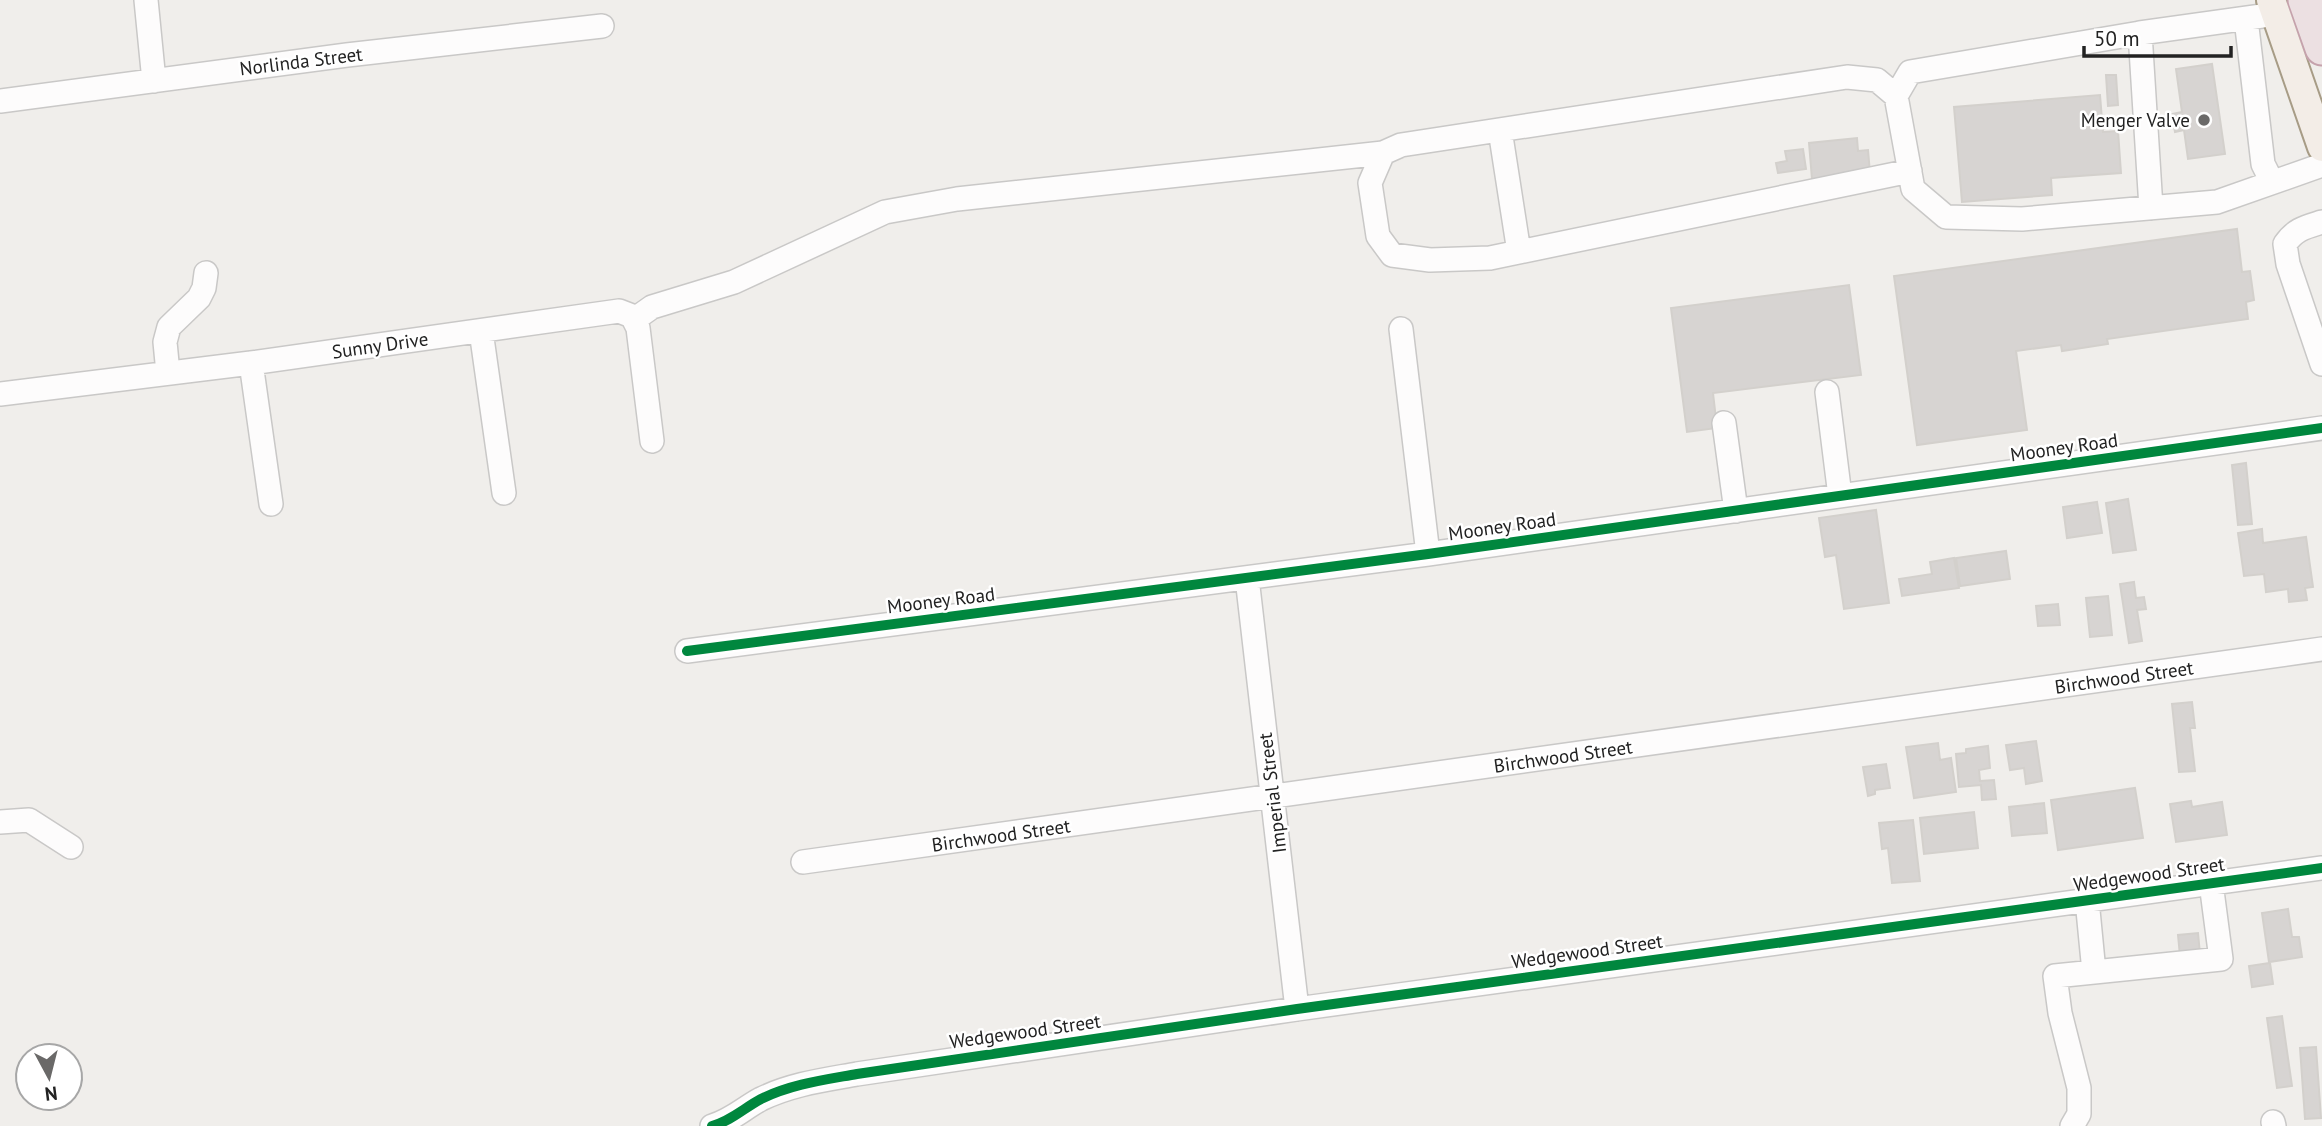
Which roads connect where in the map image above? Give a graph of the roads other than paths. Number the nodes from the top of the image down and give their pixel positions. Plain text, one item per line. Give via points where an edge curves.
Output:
1 (146, 0) edge
2 (2305, 0) edge
3 (2273, 7) edge
4 (2246, 19) junction
5 (602, 26) dead end
6 (2140, 33) junction
7 (2322, 48) edge
8 (154, 80) junction
9 (1896, 96) junction
10 (0, 101) edge
11 (1500, 130) junction
12 (2322, 147) edge
13 (1383, 153) junction
14 (2322, 165) edge
15 (1910, 171) junction
16 (2272, 183) junction
17 (2151, 208) junction
18 (2322, 222) edge
19 (1519, 252) junction
20 (206, 273) dead end
21 (635, 319) junction
22 (1401, 329) dead end
23 (481, 331) junction
24 (251, 363) junction
25 (2322, 363) edge
26 (168, 373) junction
27 (1827, 392) dead end
28 (0, 394) edge
29 (1724, 423) dead end
30 (2322, 428) edge
31 (652, 441) dead end
32 (504, 493) dead end
33 (1840, 496) junction
34 (271, 504) dead end
35 (1737, 511) junction
36 (1428, 554) junction
37 (1247, 578) junction
38 (2322, 649) edge
39 (687, 651) dead end
40 (1273, 797) junction
41 (0, 822) edge
42 (71, 848) dead end
43 (803, 862) dead end
44 (2322, 868) edge
45 (2211, 883) junction
46 (2087, 900) junction
47 (2094, 972) junction
48 (1297, 1009) junction
49 (712, 1126) edge
50 (2071, 1126) edge

1 - 8 street
2 - 7 highway
3 - 4 street
3 - 12 main road
4 - 6 street
4 - 16 street via 2263,164
5 - 8 street, Norlinda Street
6 - 9 street via 1910,72
6 - 17 street
8 - 10 street, Norlinda Street
9 - 11 street via 1877,80 1847,77
9 - 15 street
11 - 13 street via 1401,145
11 - 19 street
13 - 19 street via 1370,184 1378,236 1392,255 1430,260
13 - 21 street via 957,199 885,212 734,282 652,307
14 - 16 street
15 - 17 street via 1913,189 1947,217 2022,219
15 - 19 street
16 - 17 street via 2217,202
18 - 25 street via 2301,228 2285,244
20 - 26 street via 199,298 169,327 165,342
21 - 23 street, Sunny Drive via 619,311
21 - 31 street
22 - 36 street
23 - 24 street, Sunny Drive
23 - 32 street
24 - 26 street, Sunny Drive
24 - 34 street
26 - 28 street, Sunny Drive
27 - 33 street
29 - 35 street
30 - 33 street, Mooney Road
33 - 35 street, Mooney Road
35 - 36 street, Mooney Road
36 - 37 street, Mooney Road
37 - 39 street, Mooney Road
37 - 40 street, Imperial Street
38 - 40 street, Birchwood Street
40 - 43 street, Birchwood Street
40 - 48 street, Imperial Street
41 - 42 street via 29,820
44 - 45 street, Wedgewood Street
45 - 46 street, Wedgewood Street
45 - 47 street via 2221,959
46 - 47 street
46 - 48 street, Wedgewood Street
47 - 50 street via 2055,976 2079,1088 2080,1114
48 - 49 street, Wedgewood Street via 795,1085

